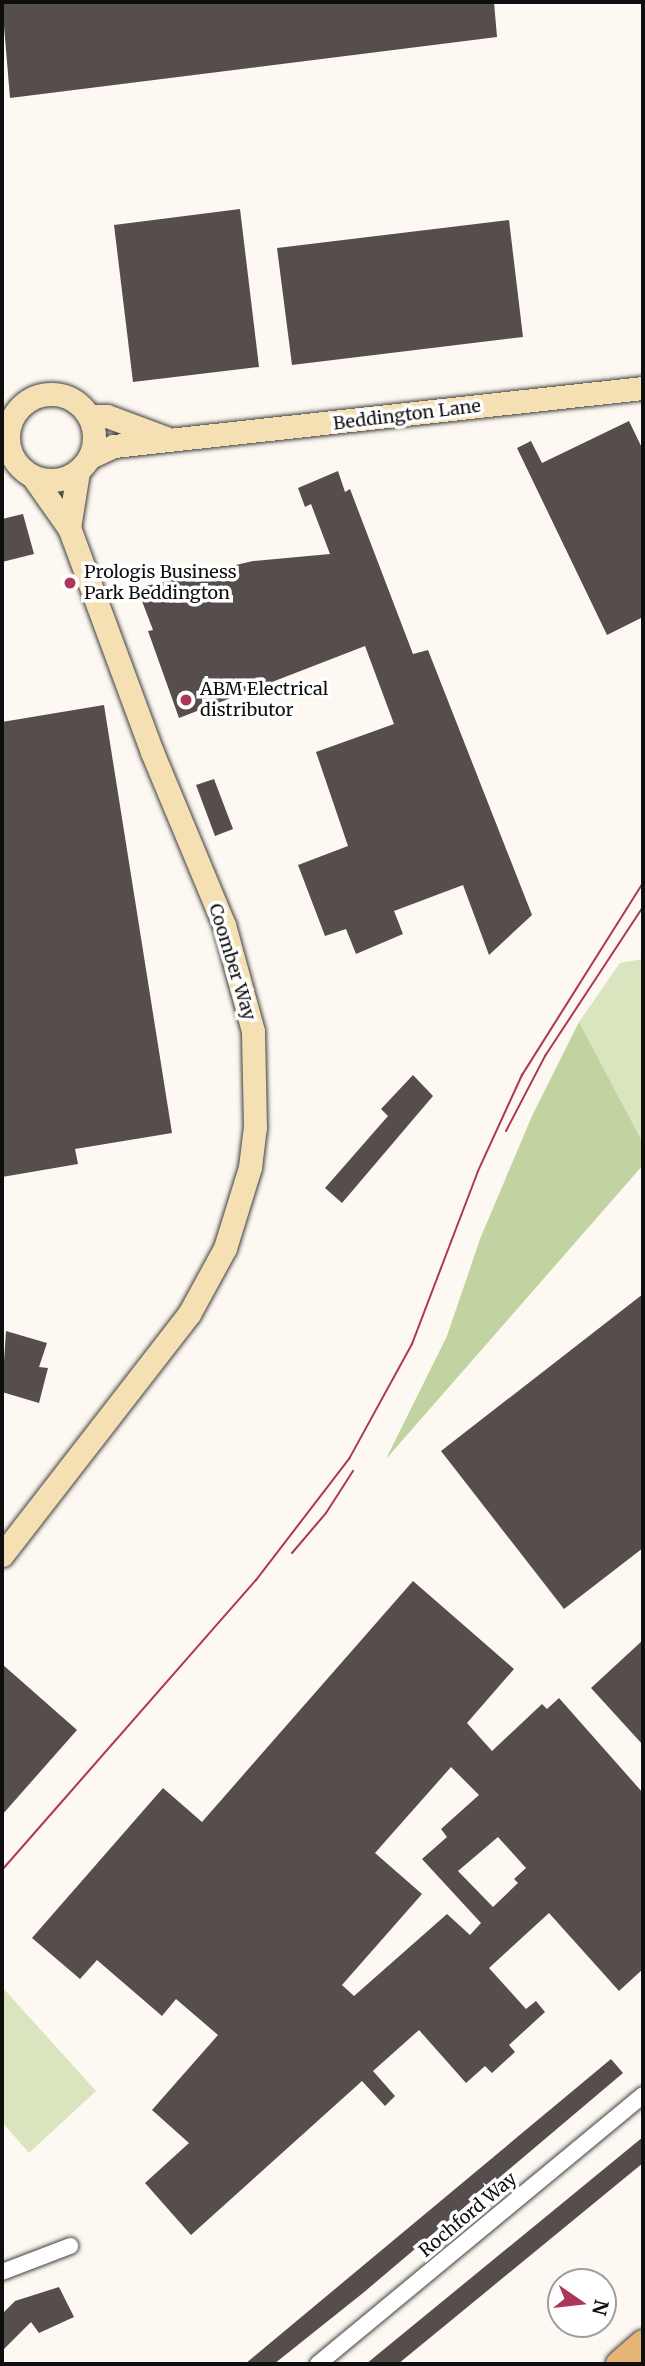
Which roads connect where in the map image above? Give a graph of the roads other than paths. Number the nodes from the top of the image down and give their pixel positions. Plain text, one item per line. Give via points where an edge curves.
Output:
1 (643, 388) edge
2 (89, 416) junction
3 (5, 433) edge
4 (170, 439) junction
5 (84, 464) junction
6 (19, 471) edge
7 (69, 528) junction
8 (2, 1555) edge
9 (643, 2095) edge
10 (70, 2246) dead end
11 (2, 2272) edge
12 (643, 2343) edge
13 (318, 2364) edge
14 (619, 2364) edge

1 - 4 street, Beddington Lane
2 - 3 street, Beddington Lane via 68,397 35,397 19,408
2 - 4 street, Beddington Lane via 107,416
2 - 5 street via 96,435
3 - 6 street, Beddington Lane
4 - 5 street, Beddington Lane via 114,446
5 - 6 street, Beddington Lane via 53,481
5 - 7 street
6 - 7 street, Coomber Way
7 - 8 street, Coomber Way via 241,979 253,1031 255,1128 238,1211 225,1248 195,1304
9 - 13 street, Rochford Way
10 - 11 street
12 - 14 main road

